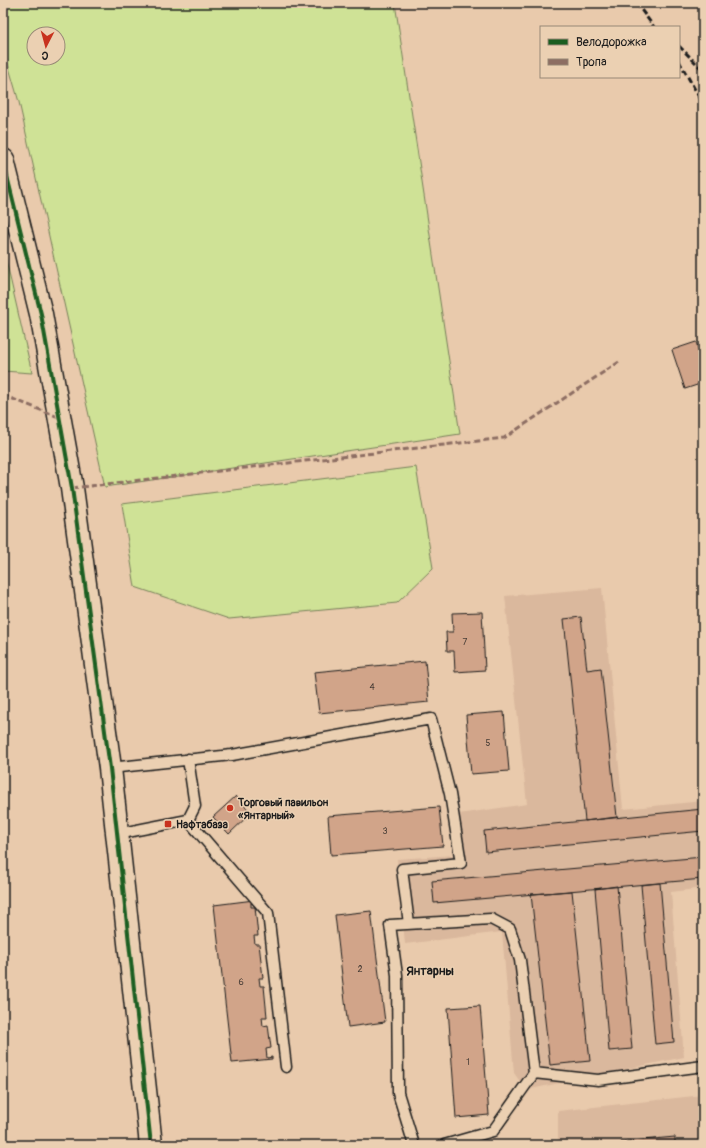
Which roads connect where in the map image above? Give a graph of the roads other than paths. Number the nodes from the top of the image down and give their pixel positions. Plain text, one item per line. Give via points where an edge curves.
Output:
1 (3, 160) edge
2 (188, 759) junction
3 (110, 768) junction
4 (188, 820) junction
5 (116, 834) junction
6 (410, 924) junction
7 (703, 1066) edge
8 (286, 1067) dead end
9 (534, 1073) junction
10 (151, 1145) edge
11 (414, 1145) edge
12 (444, 1145) edge

1 - 3 street via 41,314 61,418
2 - 3 lane
2 - 4 lane via 194,806
2 - 6 lane via 232,755 431,719 450,794 461,863 402,869
3 - 5 street
4 - 5 lane
4 - 8 lane via 268,913
5 - 10 street
6 - 9 lane via 491,919 510,929 520,960
6 - 11 lane via 390,925 397,975 398,1093
7 - 9 lane via 598,1080
9 - 12 lane via 493,1131

